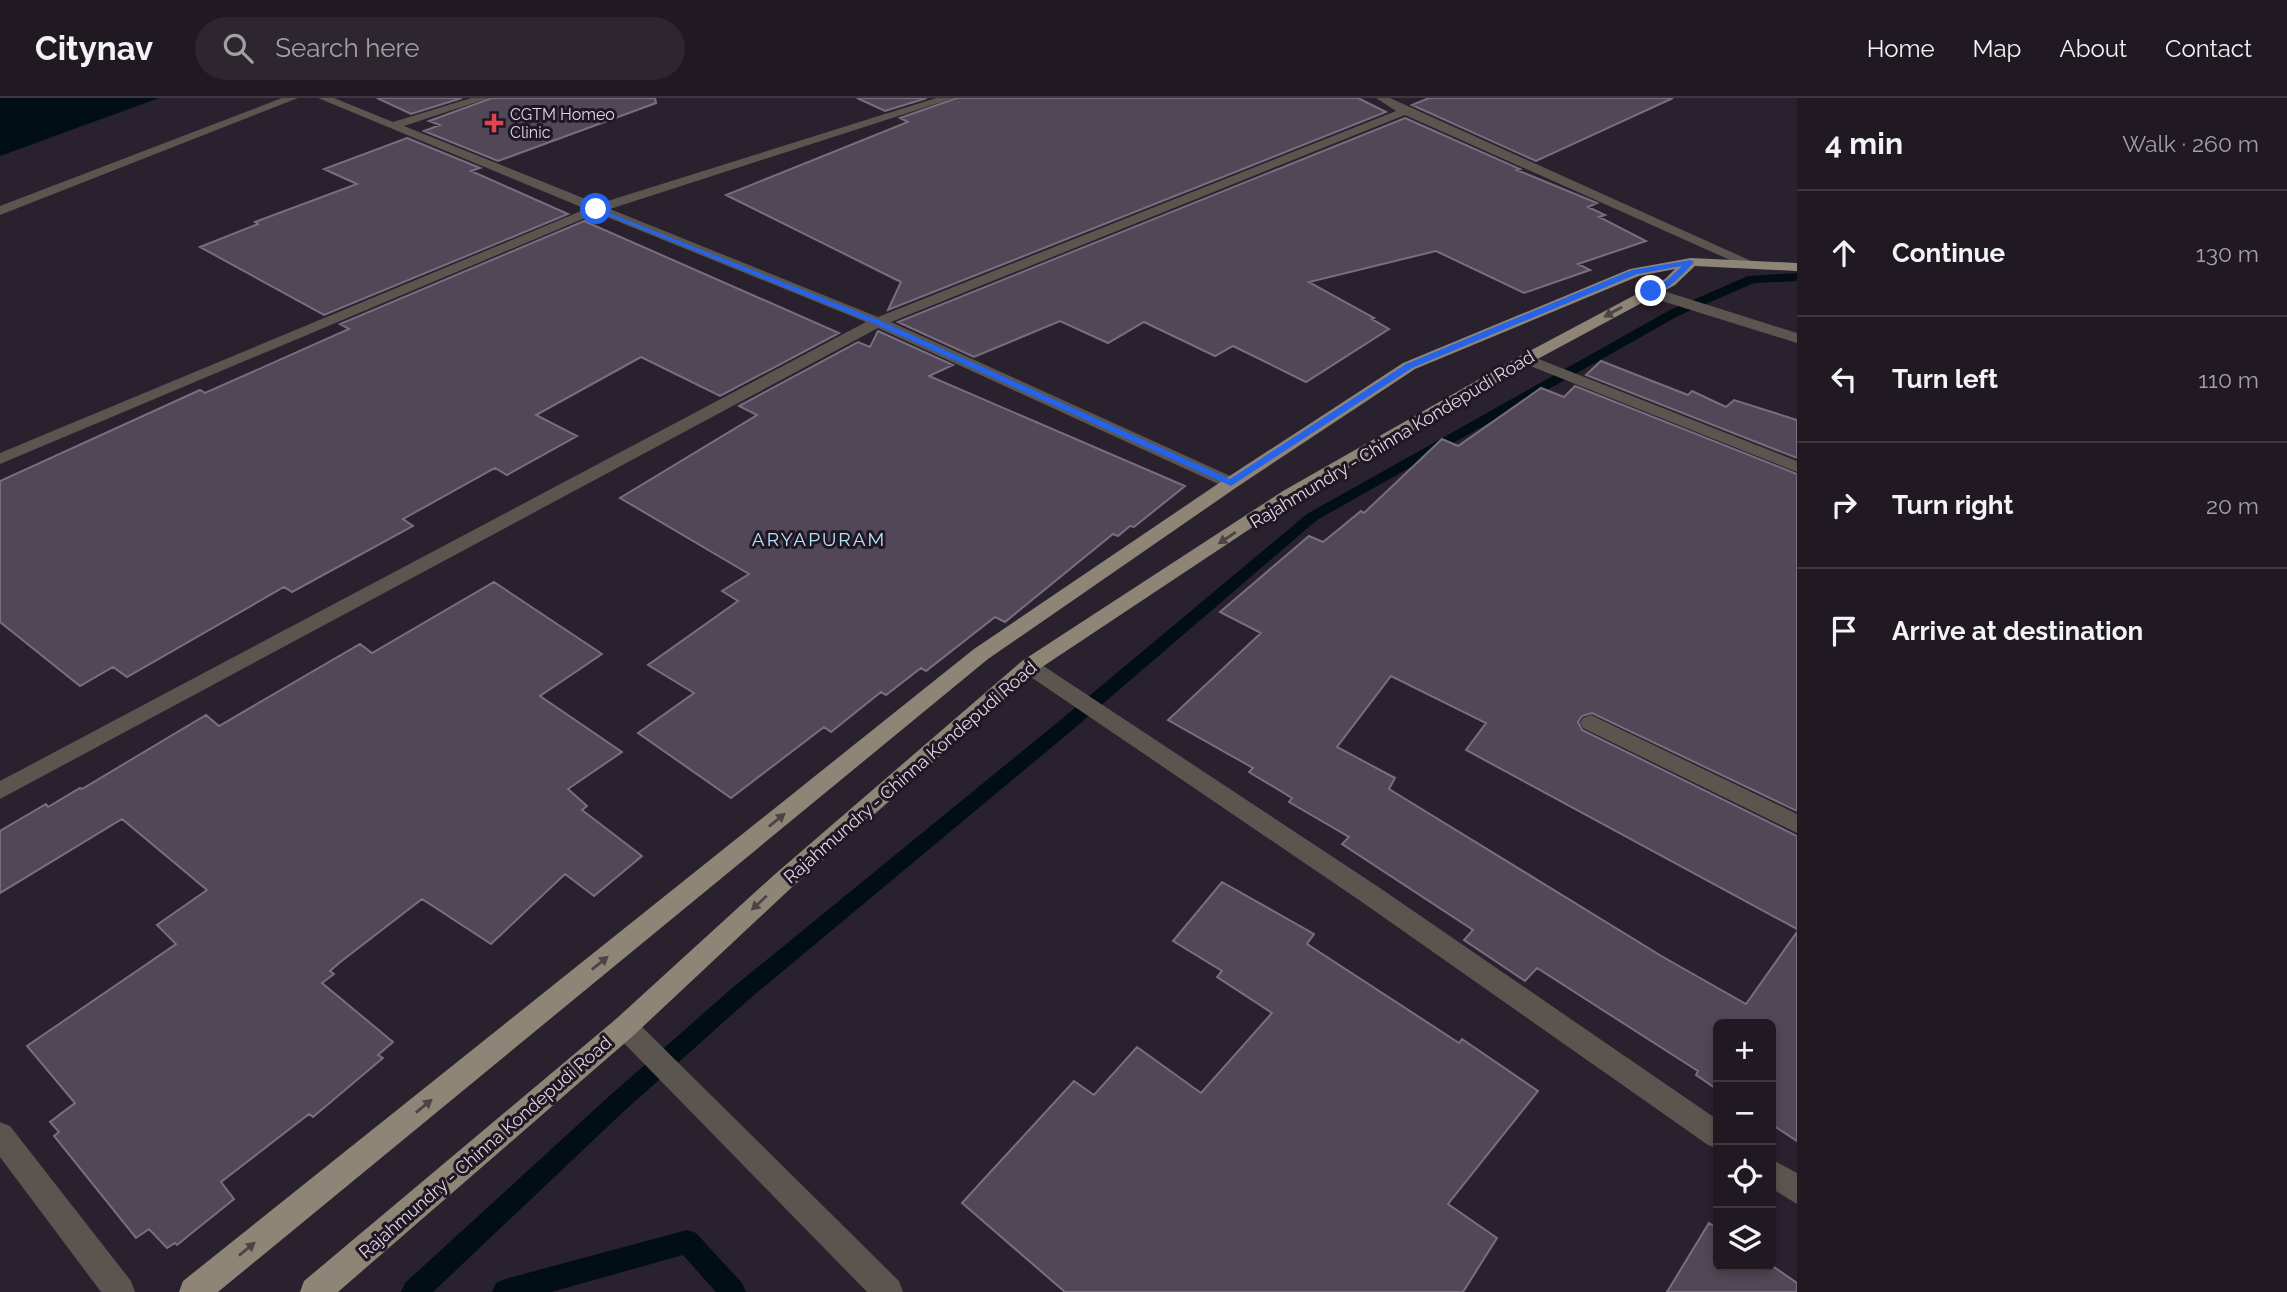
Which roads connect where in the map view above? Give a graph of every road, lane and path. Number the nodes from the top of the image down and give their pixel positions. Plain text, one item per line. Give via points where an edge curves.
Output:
1 (292, 98) edge
2 (324, 98) edge
3 (483, 98) edge
4 (948, 98) edge
5 (1382, 98) edge
6 (1405, 111) junction
7 (391, 126) junction
8 (596, 209) junction
9 (0, 211) edge
10 (1691, 262) junction
11 (1752, 265) junction
12 (1797, 267) edge
13 (1651, 291) junction
14 (878, 322) junction
15 (1797, 338) edge
16 (1526, 359) junction
17 (0, 459) edge
18 (1797, 467) edge
19 (1231, 483) junction
20 (1029, 666) junction
21 (1591, 723) dead end
22 (0, 791) edge
23 (1797, 824) edge
24 (625, 1027) junction
25 (1713, 1133) edge
26 (0, 1135) edge
27 (1776, 1175) edge
28 (1797, 1190) edge
29 (120, 1292) edge
30 (194, 1292) edge
31 (315, 1292) edge
32 (888, 1292) edge

1 - 9 street
2 - 7 street
3 - 7 street
4 - 8 street
5 - 6 street
6 - 11 street
6 - 14 street
7 - 8 street
8 - 14 street
8 - 17 street
10 - 11 main road
10 - 13 main road, Rajahmundry - Chinna Kondepudi Road via 1670,282
10 - 19 main road via 1635,272 1409,366
11 - 12 main road
13 - 15 street
13 -> 16 main road, Rajahmundry - Chinna Kondepudi Road
14 - 19 street
14 - 22 street
16 - 18 street
16 -> 20 main road, Rajahmundry - Chinna Kondepudi Road via 1289,495
30 -> 19 main road via 981,654
20 -> 24 main road, Rajahmundry - Chinna Kondepudi Road via 782,882
20 - 25 street
21 - 23 street
24 - 31 main road, Rajahmundry - Chinna Kondepudi Road
24 - 32 street
26 - 29 street
27 - 28 street

